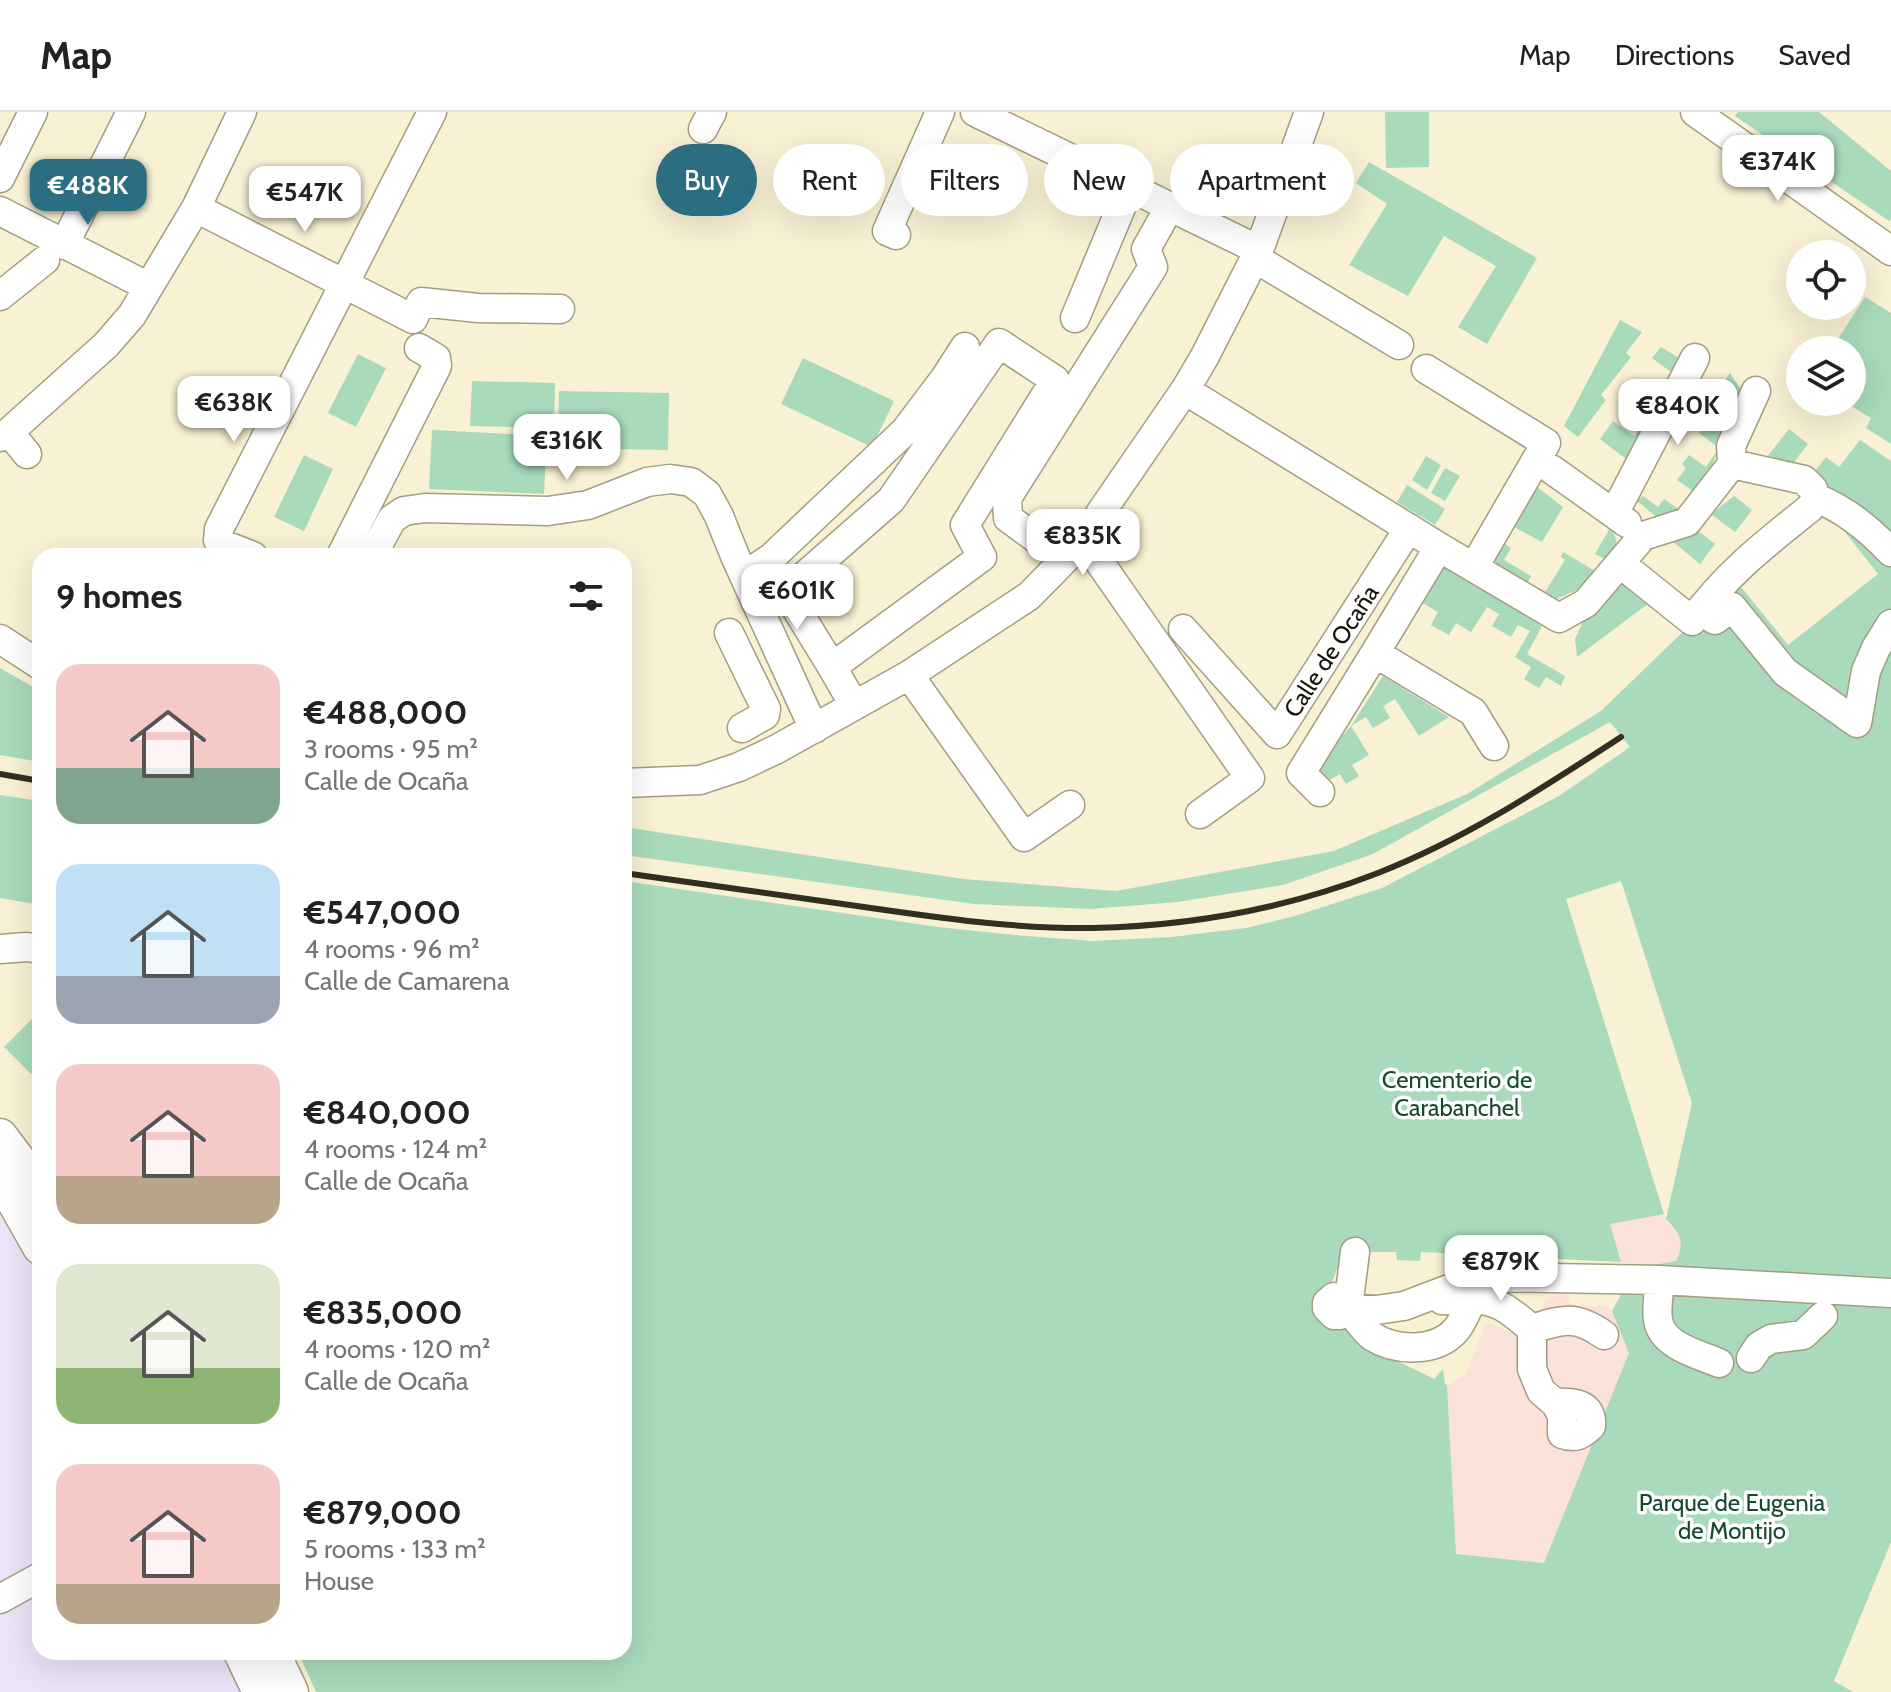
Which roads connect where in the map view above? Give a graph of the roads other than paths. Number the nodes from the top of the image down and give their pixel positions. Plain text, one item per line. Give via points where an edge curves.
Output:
1 (33, 112) edge
2 (131, 112) edge
3 (242, 112) edge
4 (432, 112) edge
5 (940, 112) edge
6 (975, 112) edge
7 (1309, 112) edge
8 (1695, 112) edge
9 (7, 143) edge
10 (1044, 145) edge
11 (0, 178) edge
12 (196, 208) junction
13 (0, 211) edge
14 (1118, 216) edge
15 (1173, 216) edge
16 (1194, 216) edge
17 (896, 235) dead end
18 (1267, 244) junction
19 (1891, 251) edge
20 (54, 252) junction
21 (345, 284) junction
22 (149, 287) junction
23 (0, 296) edge
24 (560, 309) dead end
25 (1075, 318) dead end
26 (1399, 345) dead end
27 (965, 347) dead end
28 (419, 348) dead end
29 (1695, 358) dead end
30 (1426, 369) dead end
31 (1185, 390) junction
32 (1756, 391) dead end
33 (5, 434) edge
34 (27, 454) dead end
35 (1732, 464) junction
36 (1551, 469) dead end
37 (1816, 498) junction
38 (1615, 512) junction
39 (1409, 528) junction
40 (1643, 536) junction
41 (1439, 547) junction
42 (232, 548) edge
43 (345, 548) edge
44 (376, 548) edge
45 (1074, 550) junction
46 (1891, 552) edge
47 (1621, 564) junction
48 (1474, 567) junction
49 (744, 576) junction
50 (1700, 604) junction
51 (1891, 624) edge
52 (1183, 629) dead end
53 (729, 633) dead end
54 (0, 639) edge
55 (1375, 653) junction
56 (32, 660) edge
57 (832, 667) junction
58 (786, 669) junction
59 (909, 675) junction
60 (754, 683) junction
61 (854, 705) junction
62 (742, 728) dead end
63 (814, 729) junction
64 (1494, 746) dead end
65 (632, 783) edge
66 (1320, 792) dead end
67 (1070, 805) dead end
68 (1200, 814) dead end
69 (32, 948) edge
70 (0, 949) edge
71 (0, 1136) edge
72 (32, 1178) edge
73 (0, 1181) edge
74 (32, 1233) edge
75 (1355, 1252) dead end
76 (1660, 1280) junction
77 (1481, 1288) junction
78 (1891, 1293) edge
79 (1348, 1308) junction
80 (1823, 1316) dead end
81 (1532, 1329) junction
82 (1604, 1335) dead end
83 (1751, 1358) dead end
84 (1719, 1363) dead end
85 (1555, 1403) dead end
86 (32, 1581) edge
87 (0, 1599) edge
88 (245, 1660) edge
89 (276, 1660) edge
90 (260, 1692) edge
91 (291, 1692) edge

1 - 9 street
2 - 20 street
3 - 12 street
4 - 21 street
5 - 17 street via 887,231
6 - 10 street
7 - 18 street
8 - 19 street
9 - 11 street
12 - 21 street
12 - 22 street
13 - 20 street
14 - 25 street
15 - 45 street via 1146,249 1153,267 1007,498 1008,518
16 - 18 street
18 - 26 street
18 - 31 street
20 - 22 street
20 - 23 street
21 - 24 street via 413,319 421,302
21 - 42 street via 219,529 218,540
22 - 33 street via 106,345
27 - 49 street via 905,431 771,558
28 - 43 street via 436,358 437,366
29 - 38 street
30 - 48 street via 1546,443
31 - 39 street
31 - 45 street
32 - 35 street via 1731,446
33 - 34 street
35 - 37 street via 1804,480
35 - 40 street via 1687,522
36 - 38 street
37 - 46 street via 1833,504
37 - 50 street
38 - 40 street
39 - 41 street
39 - 52 street, Calle de Ocaña via 1277,734
40 - 47 street
41 - 48 street
41 - 55 street, Calle de Ocaña
44 - 49 street via 392,519 404,511 548,511 588,505 647,482 670,479 691,482 707,494
45 - 59 street via 1029,596
45 - 68 street via 1250,778
47 - 48 street via 1586,603 1559,618
47 - 50 street
49 - 58 street
50 - 51 street via 1715,620 1732,607 1785,672 1857,723 1866,671
53 - 60 street
54 - 56 street
55 - 64 street, Calle de Ocaña via 1473,712
55 - 66 street, Calle de Ocaña via 1301,773
57 - 57 street via 982,557 965,525 1055,380 999,343 891,500 786,592
57 - 61 street
58 - 60 street
58 - 63 street
59 - 61 street
59 - 67 street via 1024,837
60 - 62 street via 765,715
61 - 63 street
63 - 65 street via 739,767 700,780
69 - 70 street
71 - 72 main road
73 - 74 main road
75 - 79 street
76 - 77 street
76 - 78 street
76 - 84 street via 1658,1320 1664,1334
77 - 79 street via 1462,1284 1404,1306
77 - 79 street via 1456,1330 1429,1346 1393,1346 1370,1335
77 - 81 street
80 - 83 street via 1803,1335 1771,1339
81 - 82 street via 1558,1320 1580,1321
81 - 85 street via 1532,1369 1541,1391
86 - 87 street
88 - 90 main road
89 - 91 main road

